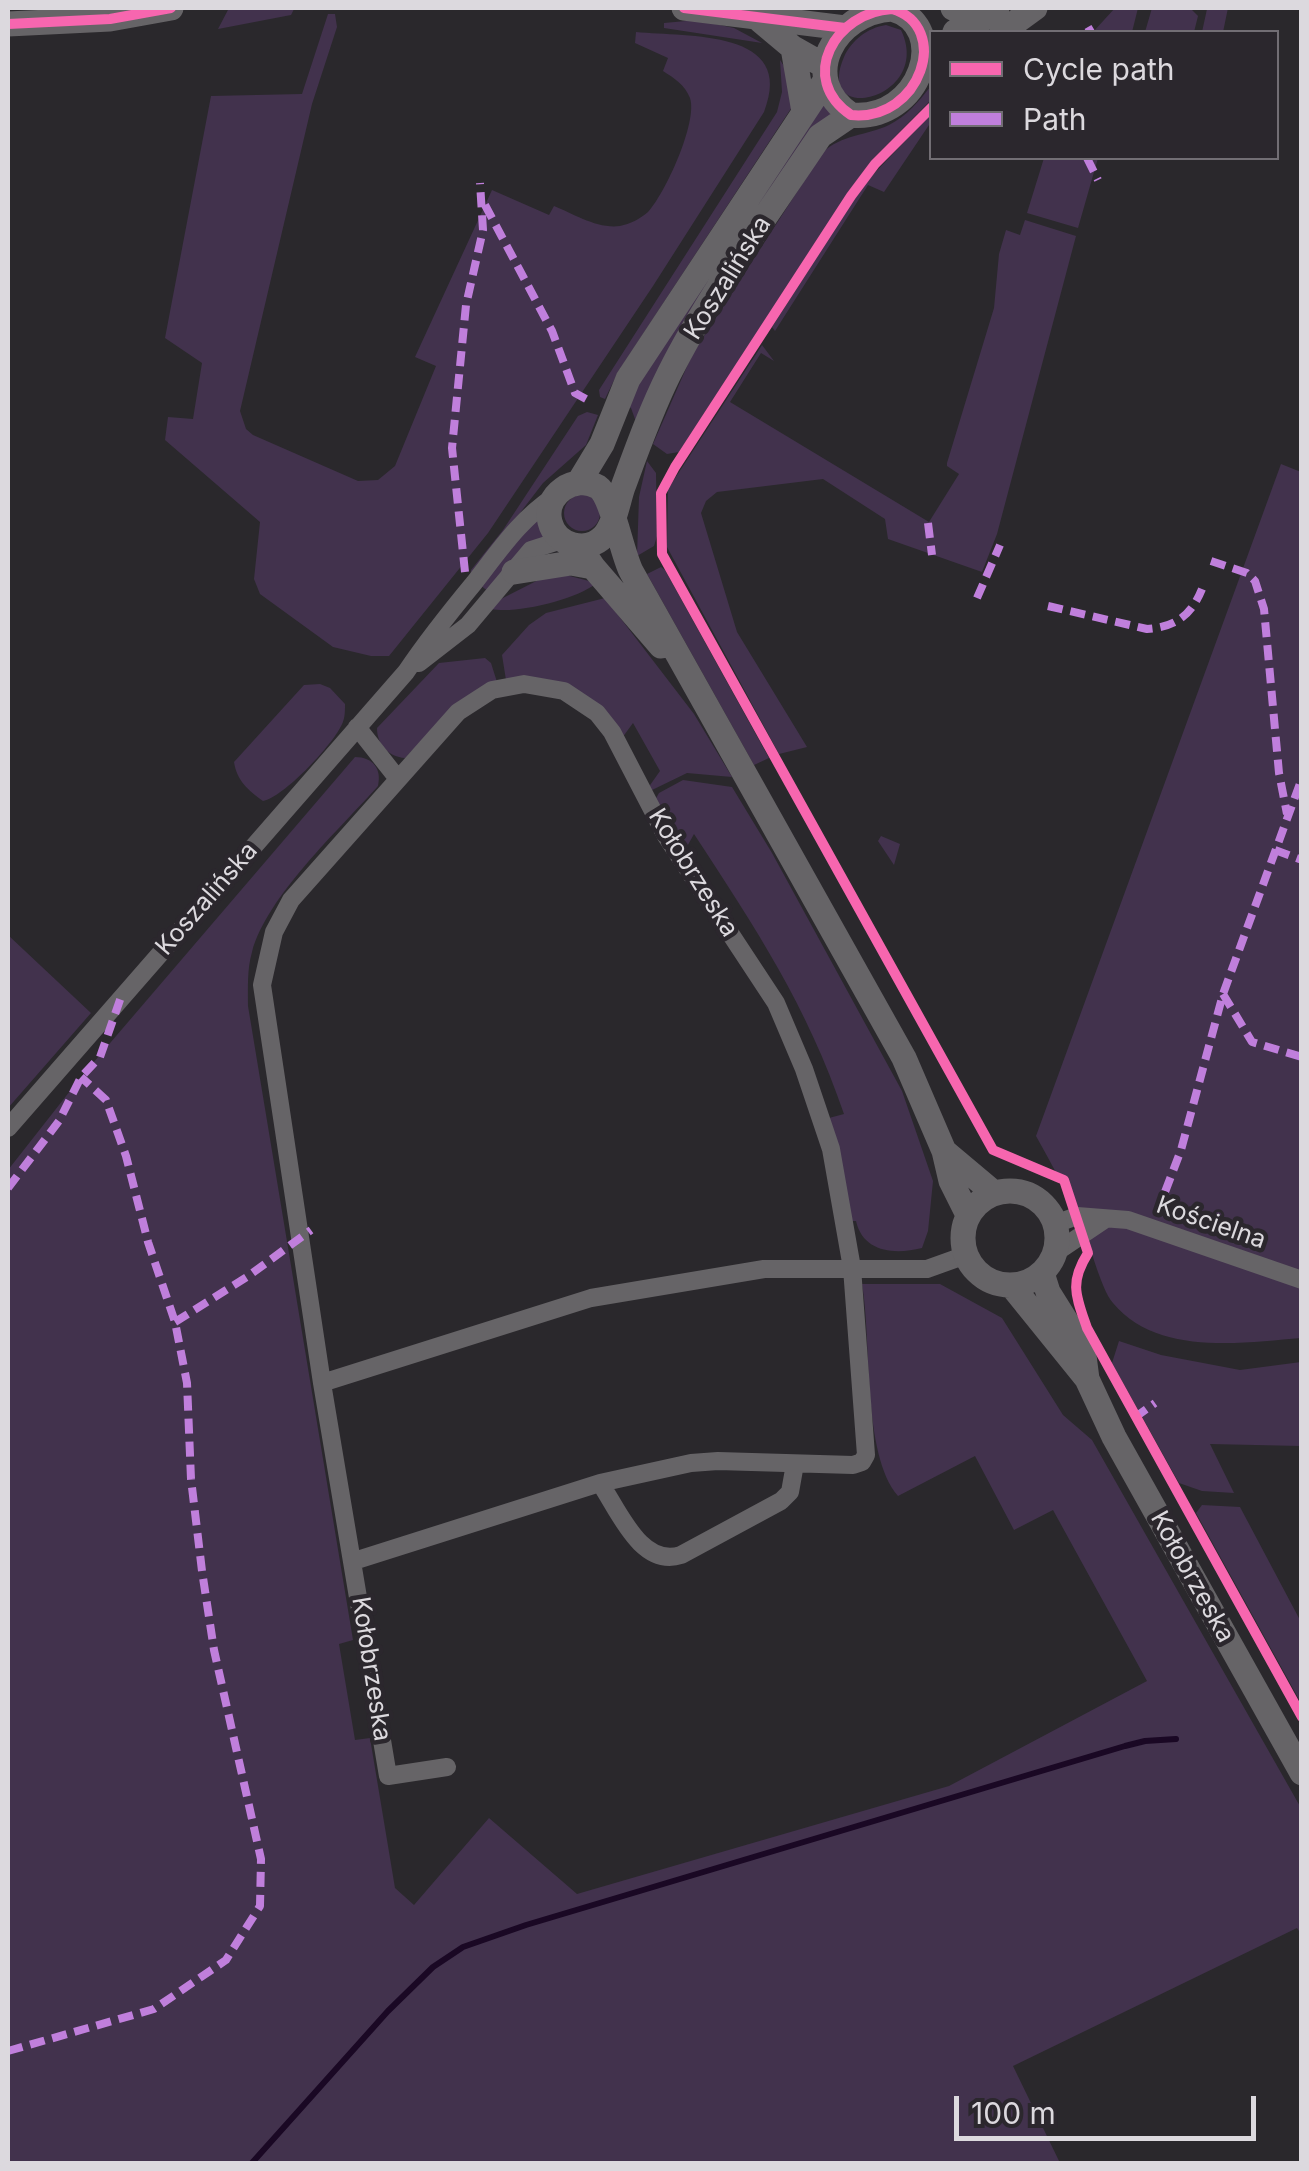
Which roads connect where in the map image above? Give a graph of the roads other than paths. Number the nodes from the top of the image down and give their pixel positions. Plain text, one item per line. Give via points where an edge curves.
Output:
1 (170, 8) edge
2 (684, 8) edge
3 (927, 8) edge
4 (953, 8) edge
5 (1035, 8) edge
6 (876, 9) edge
7 (756, 17) junction
8 (995, 18) edge
9 (8, 24) edge
10 (846, 28) junction
11 (964, 30) edge
12 (926, 35) edge
13 (793, 48) junction
14 (825, 74) junction
15 (924, 77) edge
16 (804, 112) junction
17 (852, 115) junction
18 (579, 482) junction
19 (555, 496) junction
20 (613, 517) junction
21 (578, 551) junction
22 (514, 572) junction
23 (406, 672) junction
24 (700, 692) junction
25 (357, 727) junction
26 (398, 779) junction
27 (8, 1128) edge
28 (944, 1151) junction
29 (994, 1193) junction
30 (968, 1215) junction
31 (1104, 1220) junction
32 (1055, 1224) junction
33 (966, 1255) junction
34 (1048, 1263) junction
35 (852, 1268) junction
36 (1302, 1280) edge
37 (1011, 1285) junction
38 (1087, 1379) junction
39 (322, 1383) junction
40 (794, 1464) junction
41 (600, 1484) junction
42 (354, 1562) junction
43 (447, 1767) dead end
44 (1302, 1773) edge

1 - 9 main road via 110,19
2 - 7 main road
3 - 12 main road
4 - 8 main road
5 - 8 main road
6 - 10 main road
6 - 12 main road via 905,14
7 - 10 main road
7 - 13 main road
8 - 11 main road
10 - 14 main road
12 - 15 main road
13 - 14 main road
13 - 16 main road
14 - 16 main road, Koszalińska
14 - 17 main road via 832,100
15 - 17 main road via 898,105
16 - 18 main road, Koszalińska via 628,379
17 - 20 main road, Koszalińska via 820,136 684,346
18 - 19 main road
18 - 20 main road via 604,492
19 - 21 main road via 550,524
19 - 23 street, Koszalińska via 517,527
20 - 21 main road via 599,541
20 - 24 main road via 631,570
21 - 22 main road via 571,563
21 - 22 street, Koszalińska via 531,550
21 - 24 main road
22 - 23 street, Koszalińska via 468,624
23 - 25 street, Koszalińska
24 - 28 main road via 904,1058
25 - 26 street
25 - 27 street, Koszalińska
26 - 35 street, Kołobrzeska via 458,712 492,690 546,685 598,713 666,836 782,1016 824,1122
26 - 39 street, Kołobrzeska via 291,900 274,932 262,985
28 - 29 main road
28 - 30 main road
29 - 30 main road
29 - 32 main road via 1028,1194
30 - 33 main road
31 - 32 street, Kościelna via 1077,1216
31 - 34 street
31 - 36 street, Kościelna via 1128,1220
32 - 34 main road
33 - 35 street via 926,1270
33 - 37 main road via 984,1278
34 - 37 main road via 1028,1282
34 - 38 main road, Kołobrzeska via 1048,1292 1082,1348
35 - 39 street via 764,1269 590,1298
35 - 40 street, Kołobrzeska via 866,1455 853,1466
37 - 38 main road, Kołobrzeska
38 - 44 main road, Kołobrzeska
39 - 42 street, Kołobrzeska
40 - 41 street, Kołobrzeska via 704,1462
40 - 41 street via 790,1492 781,1502 668,1559 646,1550
41 - 42 street, Kołobrzeska
42 - 43 street, Kołobrzeska via 388,1776

